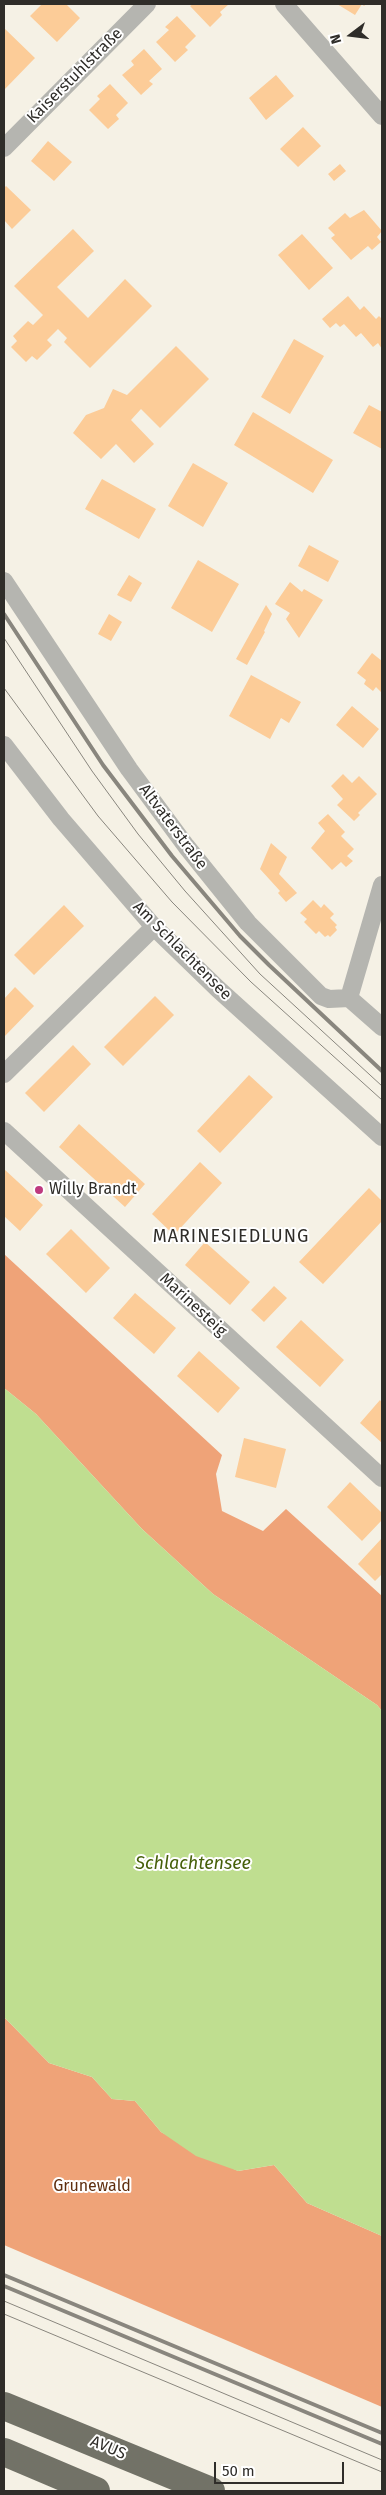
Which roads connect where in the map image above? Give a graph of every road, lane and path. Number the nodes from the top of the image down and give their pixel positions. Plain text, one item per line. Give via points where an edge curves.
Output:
1 (147, 4) edge
2 (284, 4) edge
3 (382, 116) edge
4 (4, 148) edge
5 (4, 581) edge
6 (4, 745) edge
7 (382, 885) edge
8 (154, 926) junction
9 (349, 998) junction
10 (382, 1027) edge
11 (4, 1074) edge
12 (4, 1131) edge
13 (382, 1137) edge
14 (382, 1478) edge
15 (4, 2406) edge
16 (4, 2452) edge
17 (96, 2491) edge
18 (211, 2491) edge

1 - 4 street, Kaiserstuhlstraße
2 - 3 street
5 - 9 street, Altvaterstraße via 129,769 248,923 321,996
6 - 8 street, Am Schlachtensee via 61,819
7 - 9 street
8 - 11 street
8 - 13 street, Am Schlachtensee via 218,989
9 - 10 street
12 - 14 street, Marinesteig
15 - 18 highway, AVUS
16 - 17 highway

